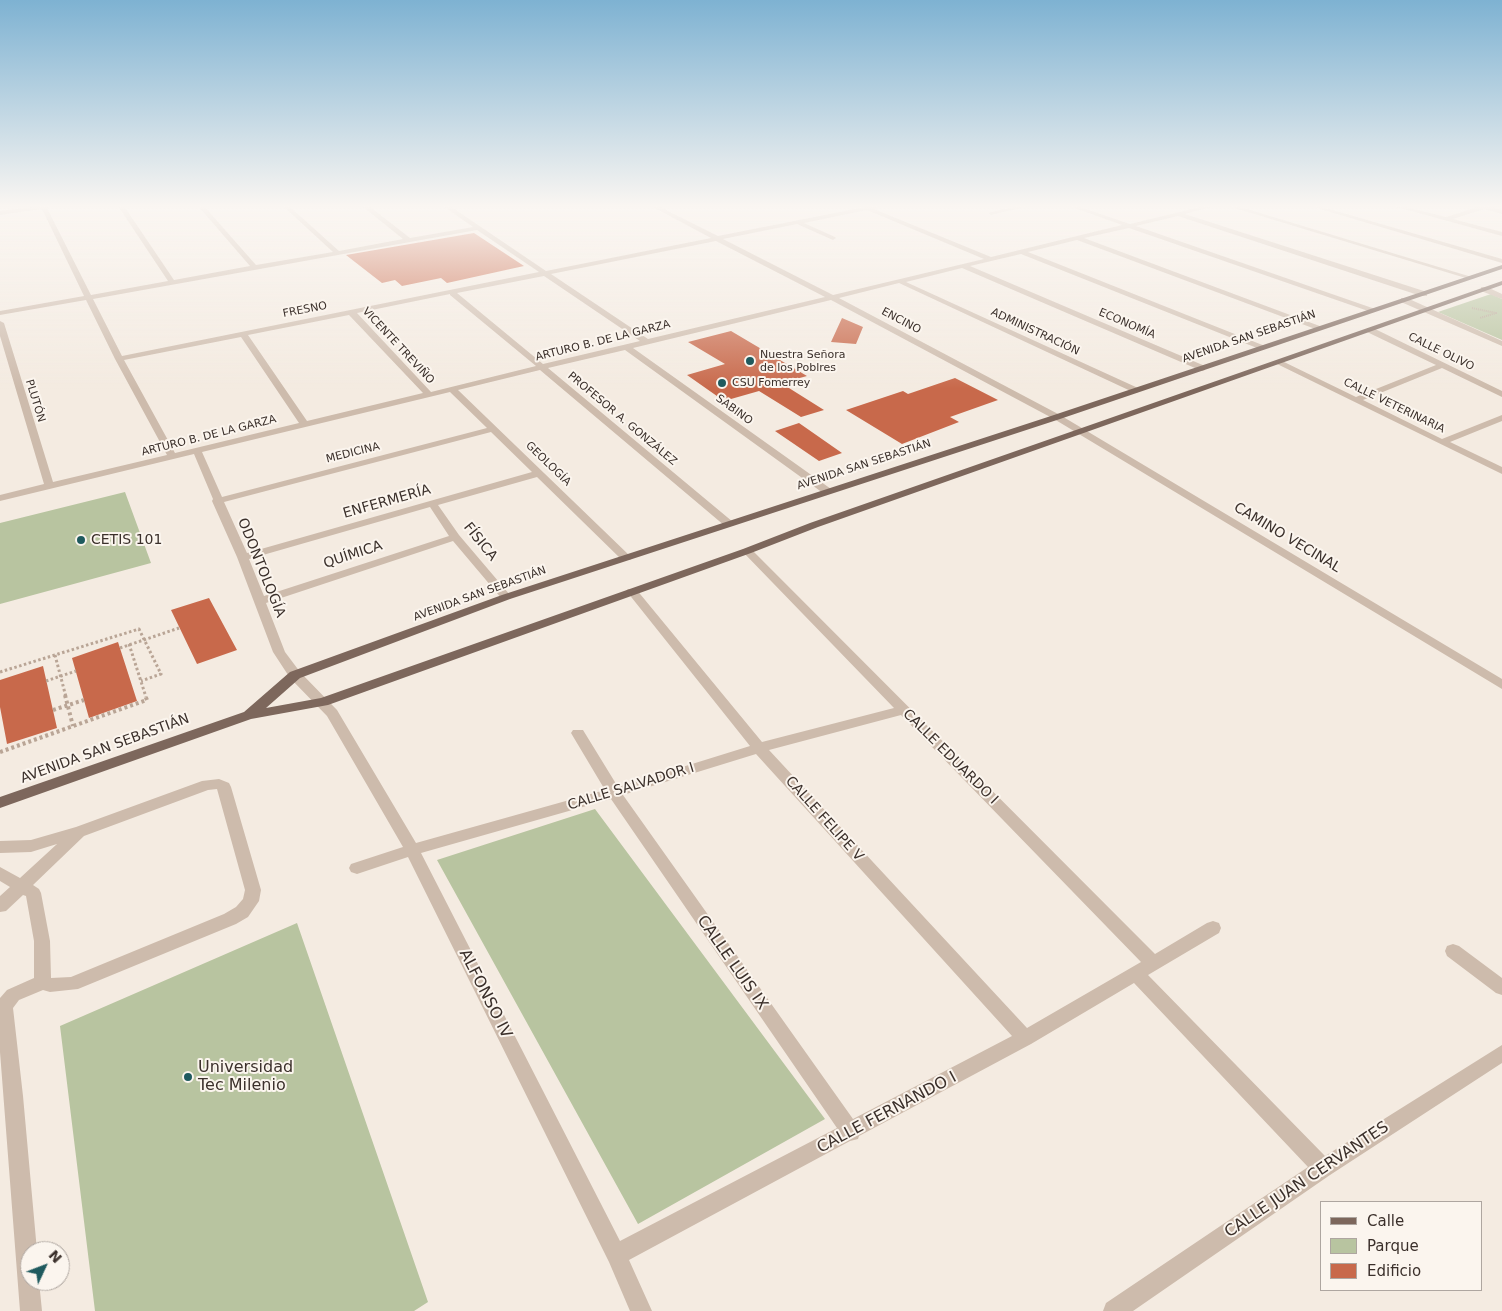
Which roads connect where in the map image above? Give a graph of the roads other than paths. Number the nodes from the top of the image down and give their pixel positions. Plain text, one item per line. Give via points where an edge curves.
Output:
1 (76, 267) edge
2 (162, 267) edge
3 (253, 267) edge
4 (537, 267) edge
5 (576, 267) edge
6 (773, 267) edge
7 (953, 267) edge
8 (966, 267) edge
9 (1060, 267) edge
10 (1156, 267) edge
11 (1249, 267) edge
12 (1342, 267) edge
13 (1435, 267) edge
14 (1502, 267) edge
15 (546, 273) junction
16 (1471, 278) junction
17 (899, 281) junction
18 (172, 282) junction
19 (1502, 283) edge
20 (1484, 289) junction
21 (453, 293) junction
22 (1424, 294) junction
23 (90, 297) junction
24 (1502, 297) edge
25 (833, 298) junction
26 (1404, 300) junction
27 (1374, 310) junction
28 (1426, 311) junction
29 (351, 312) junction
30 (0, 313) edge
31 (0, 323) edge
32 (1321, 328) junction
33 (1370, 330) junction
34 (243, 334) junction
35 (646, 342) junction
36 (1502, 344) edge
37 (627, 347) junction
38 (1262, 348) junction
39 (119, 359) junction
40 (1277, 362) junction
41 (1443, 365) junction
42 (544, 368) junction
43 (1202, 368) junction
44 (452, 389) junction
45 (1135, 390) junction
46 (428, 394) junction
47 (1502, 394) edge
48 (1356, 400) junction
49 (1057, 417) junction
50 (1502, 418) edge
51 (304, 424) junction
52 (494, 429) junction
53 (1082, 432) junction
54 (1442, 442) junction
55 (197, 451) junction
56 (173, 456) junction
57 (1502, 471) edge
58 (539, 473) junction
59 (49, 486) junction
60 (827, 491) junction
61 (0, 498) edge
62 (217, 500) junction
63 (432, 503) junction
64 (729, 524) junction
65 (455, 537) junction
66 (747, 551) junction
67 (242, 557) junction
68 (626, 558) junction
69 (632, 591) junction
70 (506, 597) junction
71 (260, 601) junction
72 (295, 675) junction
73 (1502, 686) edge
74 (309, 689) joint
75 (323, 702) junction
76 (905, 710) junction
77 (249, 715) junction
78 (578, 733) dead end
79 (760, 748) junction
80 (614, 793) junction
81 (0, 803) edge
82 (80, 832) junction
83 (0, 847) edge
84 (412, 850) junction
85 (358, 868) dead end
86 (0, 873) edge
87 (23, 886) junction
88 (0, 906) edge
89 (1213, 928) dead end
90 (1453, 951) dead end
91 (1154, 963) junction
92 (1136, 974) junction
93 (42, 982) junction
94 (1502, 988) edge
95 (1025, 1038) junction
96 (1502, 1053) edge
97 (852, 1132) junction
98 (1323, 1168) junction
99 (616, 1255) junction
100 (30, 1311) edge
101 (641, 1311) edge
102 (1114, 1311) edge

1 - 23 street
2 - 18 street
3 - 18 street
4 - 15 street
5 - 15 street, FRESNO
6 - 25 street, ENCINO
7 - 17 street, ARTURO B. DE LA GARZA
8 - 43 street, ECONOMÍA
9 - 38 street
10 - 32 street
11 - 27 street
12 - 22 street
13 - 16 street
14 - 16 main road, AVENIDA SAN SEBASTIÁN
15 - 21 street, FRESNO
15 - 35 street
16 - 22 main road, AVENIDA SAN SEBASTIÁN
17 - 25 street, ARTURO B. DE LA GARZA
17 - 45 street, ADMINISTRACIÓN
18 - 23 street
19 - 20 main road, AVENIDA SAN SEBASTIÁN
20 - 24 street
20 - 28 main road, AVENIDA SAN SEBASTIÁN
21 - 29 street, FRESNO
21 - 42 street, PROFESOR A. GONZÁLEZ
22 - 26 main road, AVENIDA SAN SEBASTIÁN
23 - 30 street
23 - 39 street
25 - 35 street, ARTURO B. DE LA GARZA
25 - 49 street, ENCINO
26 - 27 main road, AVENIDA SAN SEBASTIÁN
26 - 28 street
27 - 32 main road, AVENIDA SAN SEBASTIÁN
28 - 33 main road, AVENIDA SAN SEBASTIÁN
28 - 36 street
29 - 34 street, FRESNO
29 - 46 street, VICENTE TREVIÑO
31 - 59 street, PLUTÓN
32 - 38 main road, AVENIDA SAN SEBASTIÁN
33 - 40 main road, AVENIDA SAN SEBASTIÁN
33 - 41 street, CALLE OLIVO
34 - 39 street, FRESNO
34 - 51 street
35 - 37 street, ARTURO B. DE LA GARZA
37 - 42 street, ARTURO B. DE LA GARZA
37 - 60 street, SABINO
38 - 43 main road, AVENIDA SAN SEBASTIÁN
39 - 56 street
40 - 48 street, CALLE VETERINARIA
40 - 53 main road, AVENIDA SAN SEBASTIÁN
41 - 47 street, CALLE OLIVO
41 - 48 street
42 - 44 street, ARTURO B. DE LA GARZA
42 - 64 street, PROFESOR A. GONZÁLEZ
43 - 45 main road, AVENIDA SAN SEBASTIÁN
44 - 46 street, ARTURO B. DE LA GARZA
44 - 52 street, GEOLOGÍA
45 - 49 main road, AVENIDA SAN SEBASTIÁN
46 - 51 street, ARTURO B. DE LA GARZA
48 - 54 street, CALLE VETERINARIA
49 - 53 street, CAMINO VECINAL
49 - 60 main road, AVENIDA SAN SEBASTIÁN
50 - 54 street
51 - 55 street, ARTURO B. DE LA GARZA
52 - 58 street, GEOLOGÍA
52 - 62 street, MEDICINA
53 - 66 main road, AVENIDA SAN SEBASTIÁN
53 - 73 street, CAMINO VECINAL
54 - 57 street, CALLE VETERINARIA
55 - 56 street, ARTURO B. DE LA GARZA
55 - 62 street, ODONTOLOGÍA
56 - 59 street, ARTURO B. DE LA GARZA
58 - 63 street, ENFERMERÍA
58 - 68 street, GEOLOGÍA
59 - 61 street, ARTURO B. DE LA GARZA
60 - 64 main road, AVENIDA SAN SEBASTIÁN
62 - 67 street, ODONTOLOGÍA
63 - 65 street, FÍSICA
63 - 67 street, ENFERMERÍA
64 - 68 main road, AVENIDA SAN SEBASTIÁN
65 - 70 street, FÍSICA
65 - 71 street, QUÍMICA
66 - 69 main road, AVENIDA SAN SEBASTIÁN
66 - 76 street, CALLE EDUARDO I
67 - 71 street, ODONTOLOGÍA
68 - 70 main road, AVENIDA SAN SEBASTIÁN
69 - 75 main road, AVENIDA SAN SEBASTIÁN
69 - 79 street, CALLE FELIPE V
70 - 72 main road, AVENIDA SAN SEBASTIÁN
71 - 72 street, ODONTOLOGÍA via 280,652
72 - 74 street, ODONTOLOGÍA
72 - 77 main road, AVENIDA SAN SEBASTIÁN
74 - 75 street, ALFONSO IV
75 - 77 main road, AVENIDA SAN SEBASTIÁN
75 - 84 street, ALFONSO IV via 340,725
76 - 79 street, CALLE SALVADOR I
76 - 91 street, CALLE EDUARDO I
77 - 81 main road, AVENIDA SAN SEBASTIÁN
78 - 80 street, CALLE LUIS IX
79 - 80 street, CALLE SALVADOR I
79 - 95 street, CALLE FELIPE V
80 - 84 street, CALLE SALVADOR I
80 - 97 street, CALLE LUIS IX
82 - 83 street via 31,846
82 - 87 street
82 - 93 street via 207,785 218,784 224,787 246,859 253,890 251,902 230,919 80,980 64,985
84 - 85 street, CALLE SALVADOR I
84 - 99 street, ALFONSO IV
86 - 87 street
87 - 88 street
87 - 93 street via 33,893 42,941
89 - 91 street, CALLE FERNANDO I
90 - 94 street
91 - 92 street, CALLE FERNANDO I
92 - 95 street, CALLE FERNANDO I
92 - 98 street
93 - 100 street via 13,995 4,1006
95 - 97 street, CALLE FERNANDO I
96 - 98 street, CALLE JUAN CERVANTES
97 - 99 street, CALLE FERNANDO I
98 - 102 street, CALLE JUAN CERVANTES
99 - 101 street, ALFONSO IV

